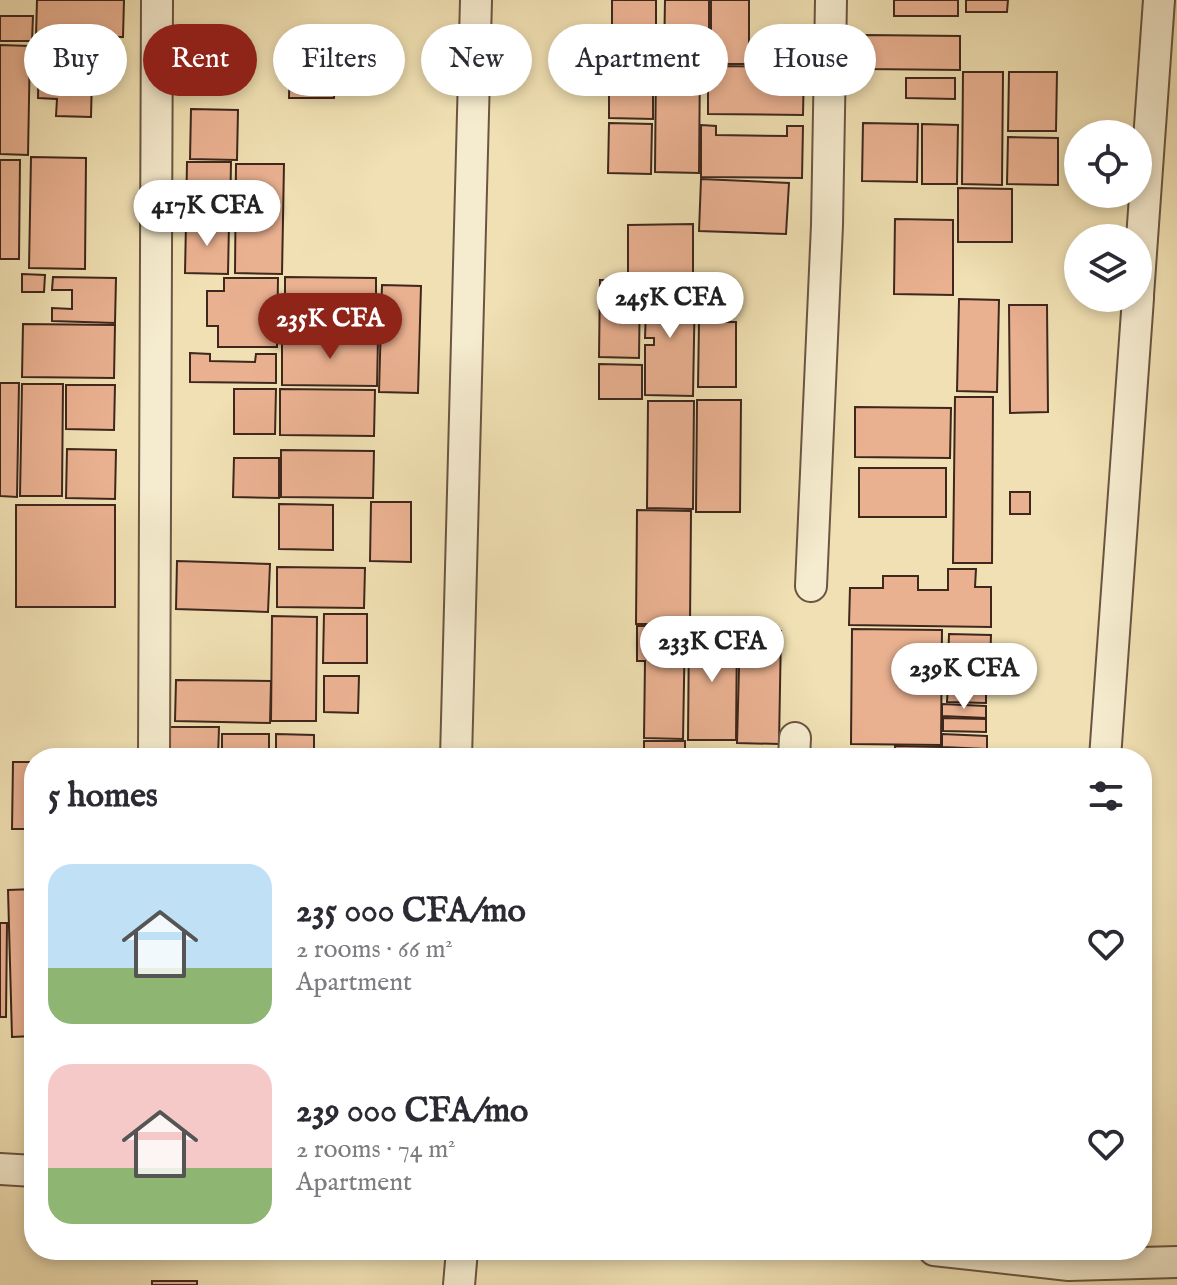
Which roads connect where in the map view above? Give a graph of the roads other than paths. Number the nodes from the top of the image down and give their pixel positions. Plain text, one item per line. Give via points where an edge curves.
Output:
1 (157, 0) edge
2 (476, 0) edge
3 (831, 0) edge
4 (1159, 0) edge
5 (1143, 224) edge
6 (1137, 312) edge
7 (811, 586) dead end
8 (154, 748) edge
9 (456, 748) edge
10 (1106, 748) edge
11 (0, 1169) edge
12 (24, 1170) edge
13 (461, 1260) edge
14 (1013, 1260) edge
15 (1177, 1262) edge
16 (1069, 1267) edge
17 (459, 1285) edge

1 - 8 street
2 - 9 street
3 - 7 street
4 - 5 street
6 - 10 street
11 - 12 street
13 - 17 street
14 - 16 street
15 - 16 street

